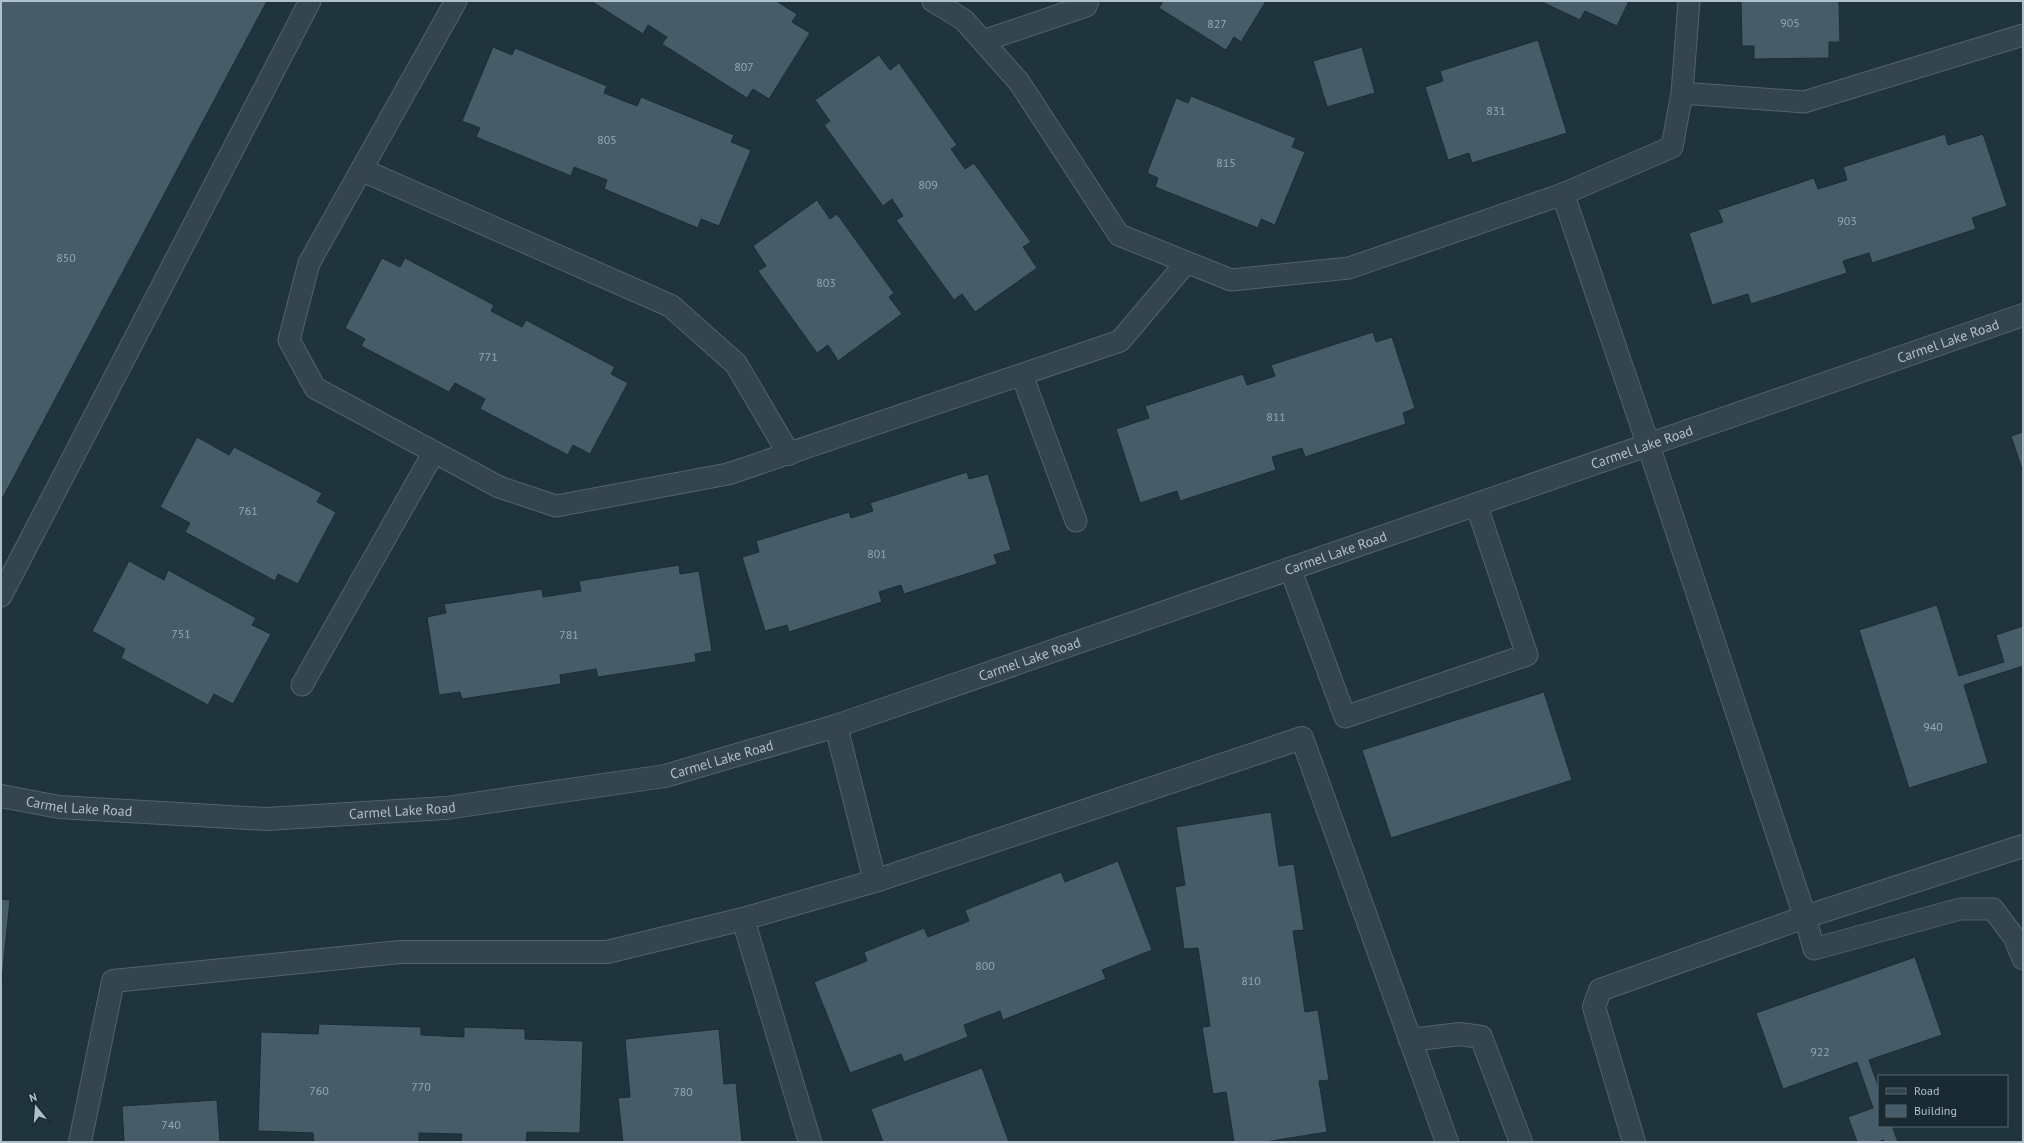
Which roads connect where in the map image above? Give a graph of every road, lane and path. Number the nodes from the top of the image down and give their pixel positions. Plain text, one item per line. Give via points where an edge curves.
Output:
1 (310, 1) edge
2 (456, 1) edge
3 (933, 1) edge
4 (1088, 1) edge
5 (1689, 1) edge
6 (2023, 35) edge
7 (983, 41) junction
8 (1682, 93) junction
9 (362, 170) junction
10 (1563, 194) junction
11 (1186, 263) junction
12 (2023, 315) edge
13 (1022, 375) junction
14 (1648, 444) junction
15 (434, 452) junction
16 (789, 454) junction
17 (1476, 504) junction
18 (1076, 521) dead end
19 (1290, 568) junction
20 (1, 596) edge
21 (302, 685) dead end
22 (836, 726) junction
23 (1, 796) edge
24 (2023, 846) edge
25 (875, 882) junction
26 (1805, 917) junction
27 (743, 919) junction
28 (2023, 959) edge
29 (1410, 1040) junction
30 (80, 1142) edge
31 (810, 1142) edge
32 (1448, 1142) edge
33 (1521, 1142) edge
34 (1634, 1142) edge

1 - 20 lane
2 - 9 lane
3 - 7 lane via 964,20
4 - 7 lane via 1086,6
5 - 8 lane
6 - 8 lane via 1804,102
7 - 11 lane via 1019,82 1119,235
8 - 10 lane via 1672,147
9 - 15 lane via 309,263 289,340 315,388
9 - 16 street via 672,306 736,364
10 - 11 lane via 1349,268 1231,280
10 - 14 street
11 - 13 lane via 1120,341
12 - 14 street, Carmel Lake Road
13 - 16 lane
13 - 18 lane
14 - 17 street, Carmel Lake Road
14 - 26 street
15 - 16 lane via 499,487 556,506 728,474
15 - 21 lane
17 - 19 street, Carmel Lake Road
17 - 19 lane via 1527,655 1345,717
19 - 22 street, Carmel Lake Road
22 - 23 street, Carmel Lake Road via 665,776 446,808 266,819 59,807
22 - 25 street
24 - 26 street
25 - 27 street
25 - 29 street via 1302,738
26 - 28 lane via 1814,949 1960,909 1993,909 2014,937
26 - 34 street via 1600,990 1594,1007
27 - 30 street via 607,952 400,952 113,981
27 - 31 street
29 - 32 street
29 - 33 street via 1460,1034 1481,1037

